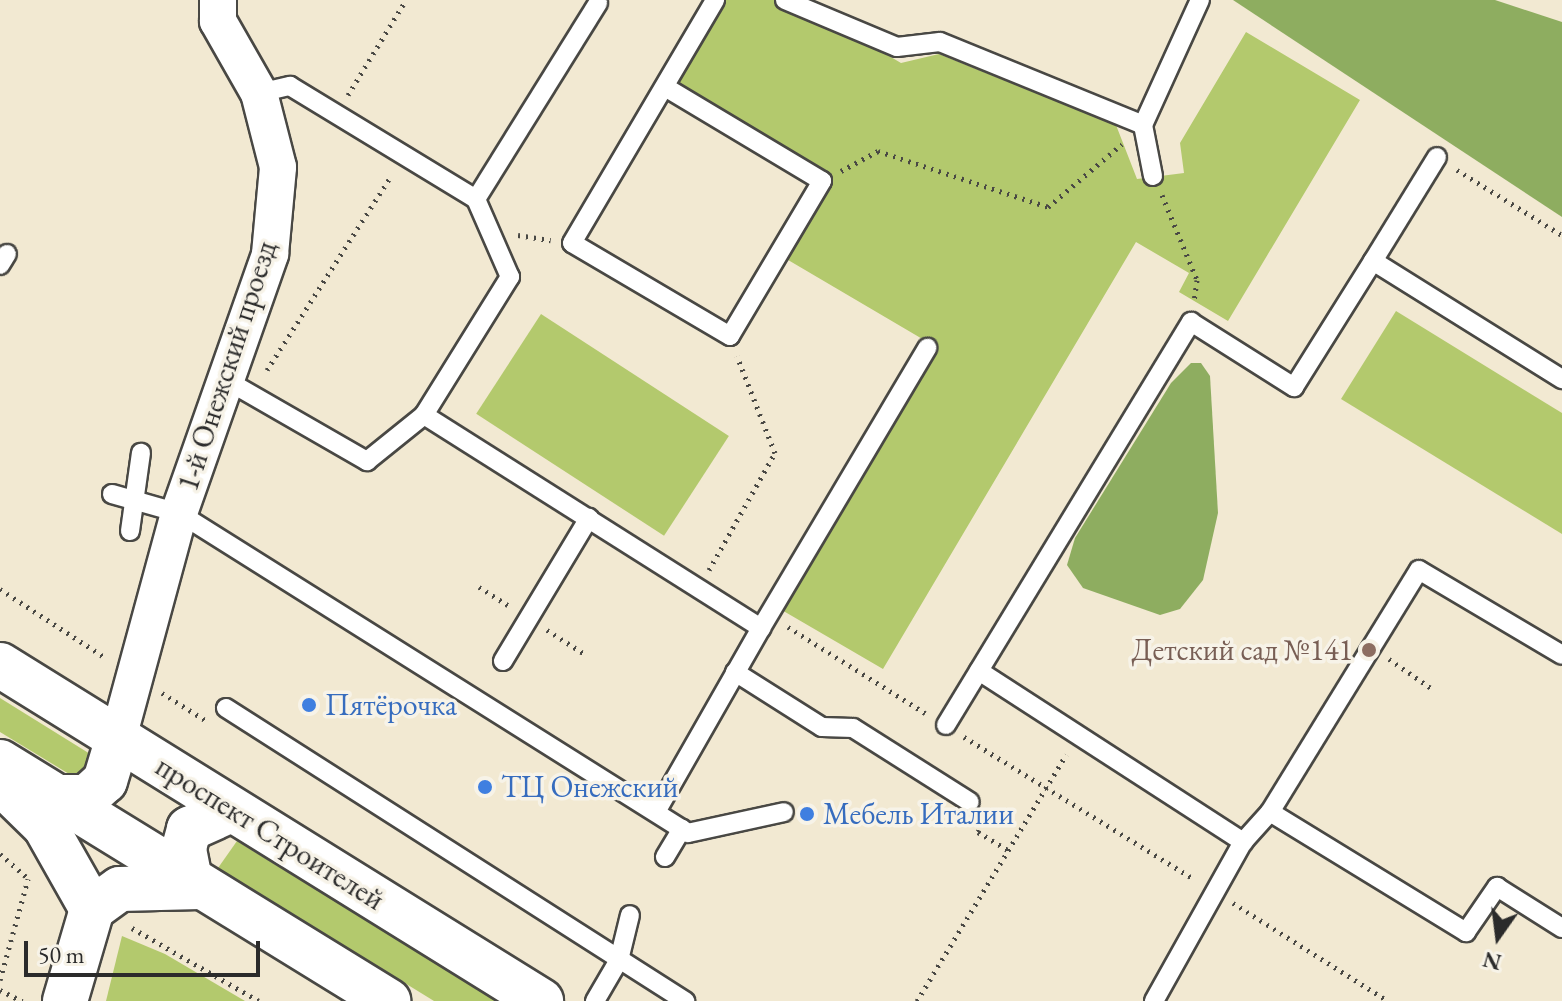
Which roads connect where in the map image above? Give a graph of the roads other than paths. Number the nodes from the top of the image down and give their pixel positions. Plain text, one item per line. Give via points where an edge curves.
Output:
1 (218, 0) edge
2 (715, 0) edge
3 (785, 0) edge
4 (1200, 0) edge
5 (598, 3) dead end
6 (665, 87) junction
7 (259, 93) junction
8 (1143, 125) junction
9 (1437, 157) road end
10 (1153, 176) road end
11 (476, 199) junction
12 (1373, 261) junction
13 (927, 348) dead end
14 (1562, 379) edge
15 (239, 387) junction
16 (424, 415) junction
17 (141, 453) dead end
18 (112, 494) dead end
19 (139, 496) junction
20 (179, 513) junction
21 (589, 518) junction
22 (130, 531) dead end
23 (764, 622) junction
24 (1562, 655) edge
25 (503, 661) dead end
26 (0, 665) edge
27 (979, 671) junction
28 (735, 672) junction
29 (226, 708) dead end
30 (946, 725) road end
31 (118, 738) junction
32 (0, 762) edge
33 (0, 782) edge
34 (56, 797) junction
35 (970, 802) road end
36 (231, 810) junction
37 (657, 810) junction
38 (784, 812) dead end
39 (1270, 812) junction
40 (682, 829) junction
41 (1243, 842) junction
42 (665, 857) dead end
43 (195, 883) junction
44 (630, 915) dead end
45 (110, 917) junction
46 (1562, 928) edge
47 (619, 960) junction
48 (1162, 998) edge
49 (65, 1001) edge
50 (388, 1001) edge
51 (541, 1001) edge
52 (595, 1001) edge
53 (685, 1001) edge

1 - 7 street, 1-й Онежский проезд via 218,21
2 - 6 lane
3 - 8 lane via 897,47 940,42
4 - 8 lane
5 - 11 lane
6 - 6 lane via 822,181 730,336 572,243
7 - 11 lane via 290,86
7 - 15 street, 1-й Онежский проезд via 278,167 270,254
8 - 10 lane
9 - 12 lane
11 - 16 lane via 510,277
12 - 14 lane
12 - 27 lane via 1294,387 1191,322
13 - 23 lane
15 - 16 lane via 367,461
15 - 20 street, 1-й Онежский проезд
16 - 21 lane
17 - 19 lane
18 - 19 lane
19 - 20 lane
19 - 22 lane
20 - 31 street, 1-й Онежский проезд via 131,674
20 - 37 lane
21 - 23 lane via 698,589
21 - 25 lane
23 - 28 lane
24 - 39 lane via 1419,570
26 - 31 main road, проспект Строителей
27 - 30 lane
27 - 41 lane
28 - 35 lane via 822,727 853,728
28 - 37 lane
29 - 47 lane
31 - 34 main road via 105,781 87,797
31 - 36 main road, проспект Строителей
32 - 34 main road
33 - 45 main road via 45,826
34 - 43 main road
36 - 43 main road via 189,829 184,848
36 - 51 main road, проспект Строителей
37 - 40 lane
38 - 40 lane
39 - 41 lane
39 - 46 lane via 1466,932 1497,887
40 - 42 lane
41 - 48 lane
43 - 45 main road via 120,889
43 - 50 main road
44 - 47 lane
45 - 49 main road
47 - 52 lane
47 - 53 lane

